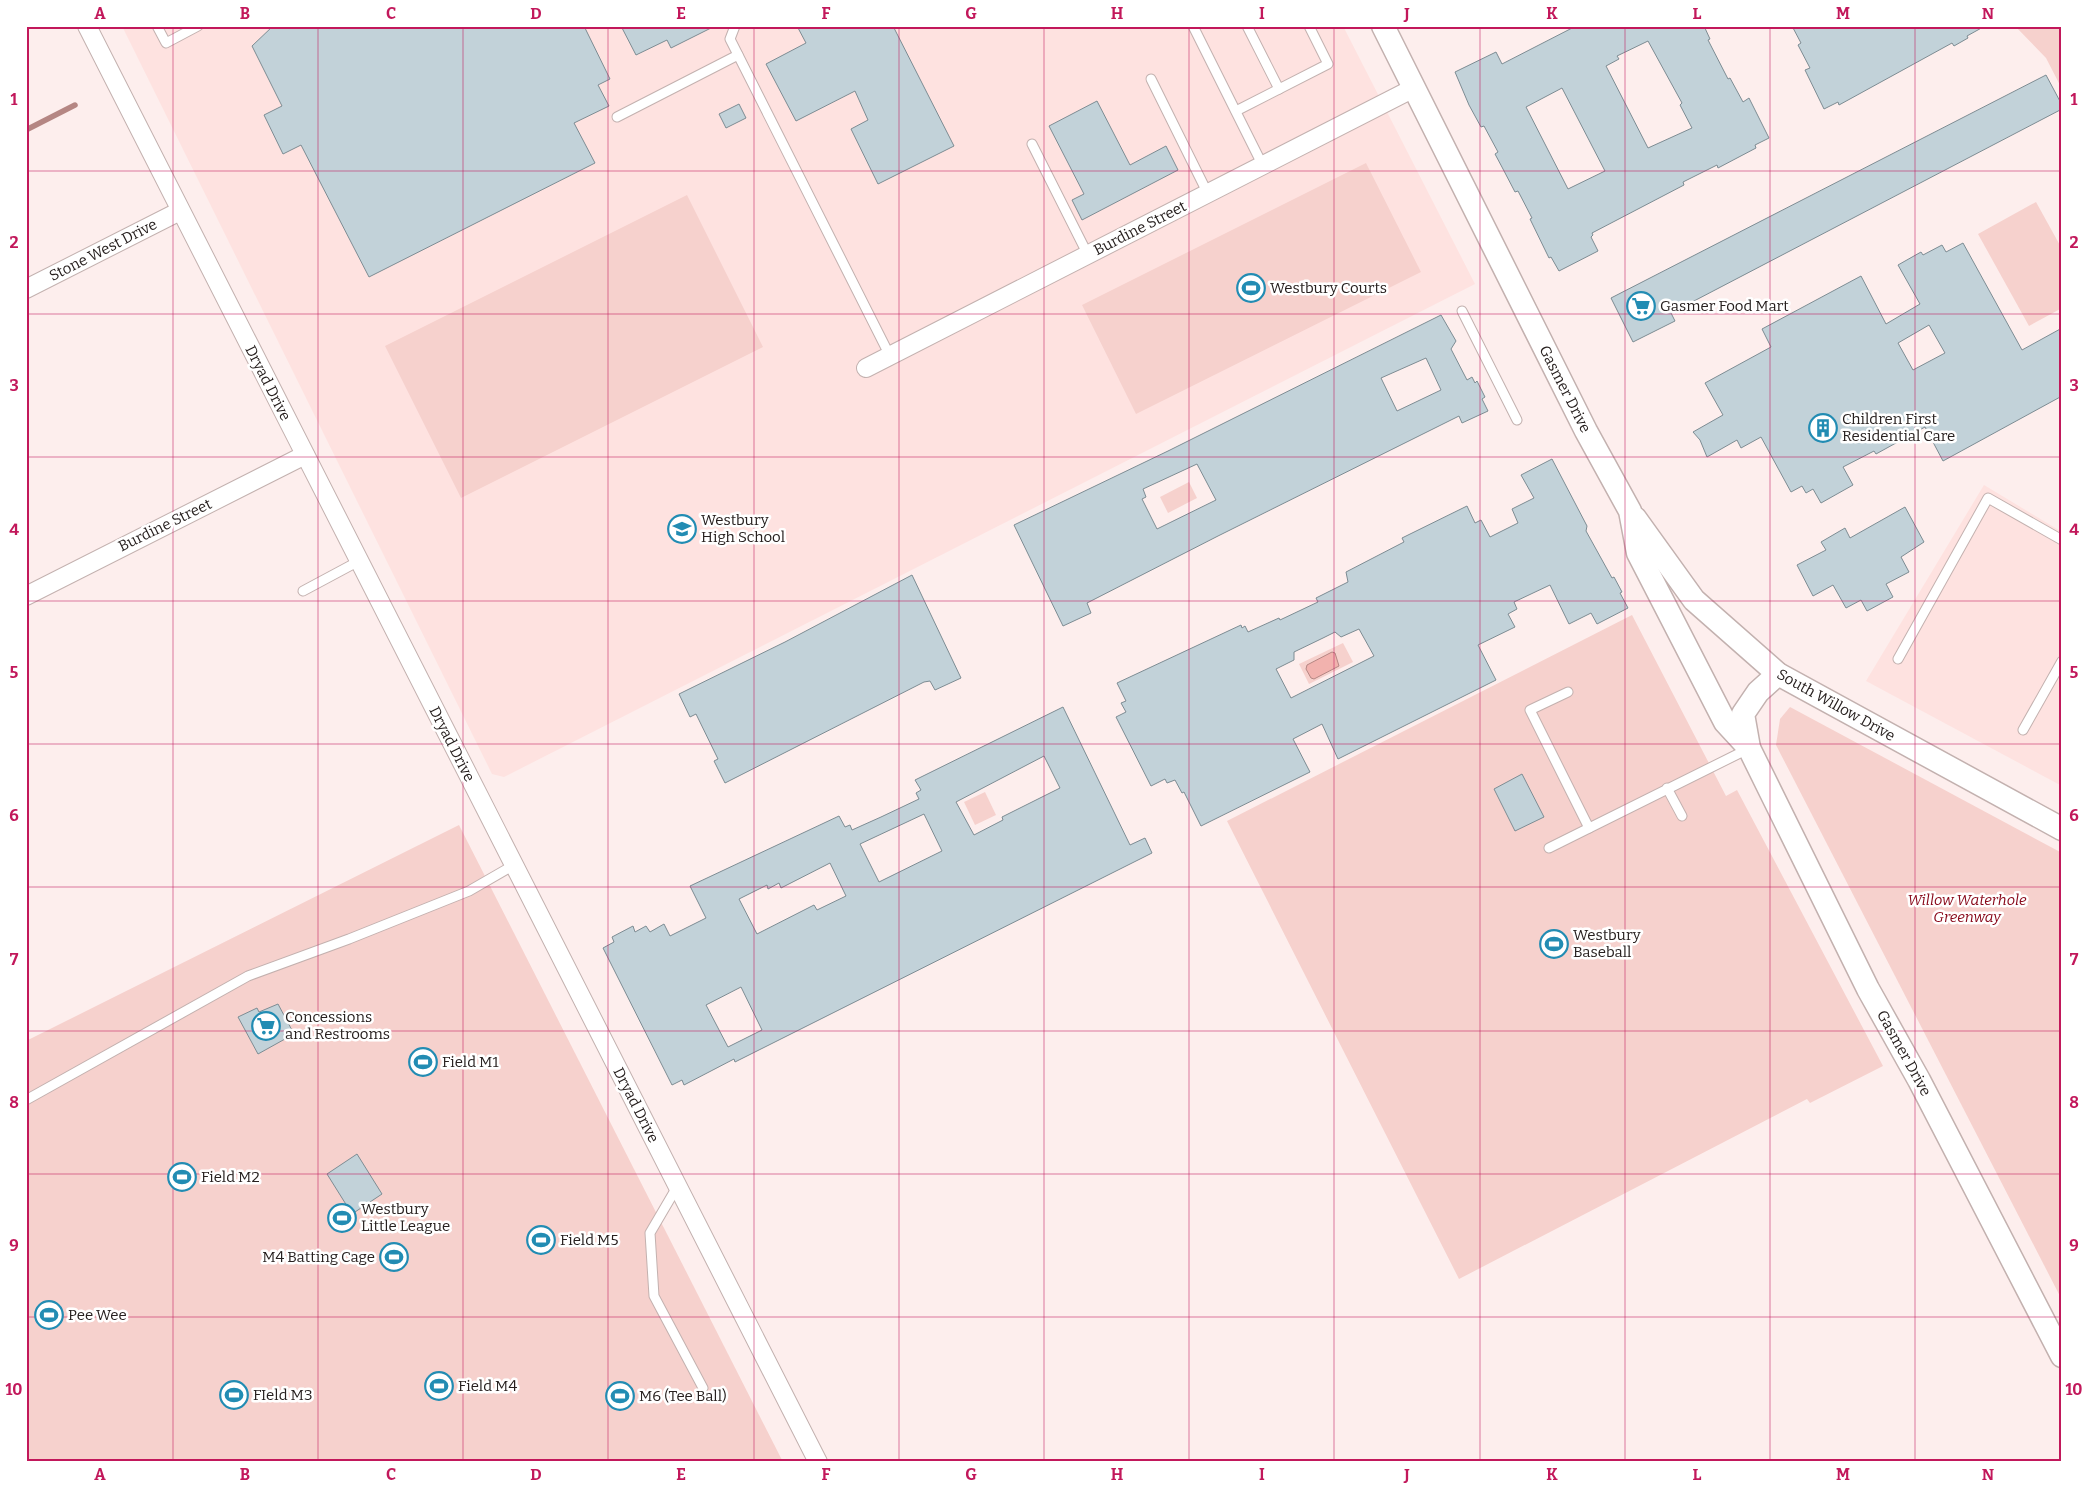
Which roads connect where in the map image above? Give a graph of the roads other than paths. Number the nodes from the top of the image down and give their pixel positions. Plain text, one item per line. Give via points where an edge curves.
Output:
1 (157, 26) edge
2 (198, 26) edge
3 (735, 26) edge
4 (1193, 26) edge
5 (1247, 26) edge
6 (1309, 26) edge
7 (1383, 26) edge
8 (90, 27) edge
9 (738, 55) junction
10 (1150, 79) dead end
11 (1414, 88) junction
12 (1279, 89) junction
13 (1236, 111) junction
14 (617, 117) dead end
15 (1032, 144) dead end
16 (1263, 166) junction
17 (1208, 194) junction
18 (180, 211) junction
19 (1088, 255) junction
20 (26, 289) edge
21 (1462, 310) dead end
22 (890, 356) junction
23 (866, 368) dead end
24 (1517, 420) dead end
25 (305, 455) junction
26 (1630, 511) junction
27 (2062, 540) edge
28 (359, 561) junction
29 (303, 591) dead end
30 (26, 596) edge
31 (1898, 658) dead end
32 (2062, 661) edge
33 (1778, 674) junction
34 (1568, 692) dead end
35 (2023, 730) dead end
36 (1749, 748) junction
37 (1667, 788) junction
38 (1682, 816) dead end
39 (1589, 828) junction
40 (2062, 828) edge
41 (1549, 848) dead end
42 (514, 865) junction
43 (26, 1100) edge
44 (678, 1186) junction
45 (2062, 1356) edge
46 (703, 1388) dead end
47 (818, 1462) edge

1 - 2 lane via 166,43
3 - 9 lane via 730,39
4 - 13 lane
5 - 12 lane
6 - 12 lane via 1328,64
7 - 11 street, Gasmer Drive
8 - 18 street, Dryad Drive
9 - 14 lane
9 - 22 lane
10 - 17 lane
11 - 16 street, Burdine Street
11 - 26 street, Gasmer Drive via 1586,431
12 - 13 lane
13 - 16 lane
15 - 19 lane
16 - 17 street, Burdine Street
17 - 19 street, Burdine Street
18 - 20 street, Stone West Drive
18 - 25 street, Dryad Drive
19 - 22 street, Burdine Street
21 - 24 lane
22 - 23 street, Burdine Street
25 - 28 street, Dryad Drive
25 - 30 street, Burdine Street
26 - 33 street, South Willow Drive via 1694,600
26 - 36 street, Gasmer Drive via 1638,553 1725,722
27 - 31 lane via 1988,498
28 - 29 lane
28 - 42 street, Dryad Drive
32 - 35 lane
33 - 36 street, Gasmer Drive via 1758,692 1743,714
33 - 40 street, South Willow Drive
34 - 39 lane via 1530,710
36 - 37 lane
36 - 45 street, Gasmer Drive via 1868,989 1919,1080
37 - 38 lane
37 - 39 lane
39 - 41 lane
42 - 43 lane via 469,891 349,940 248,976
42 - 44 street, Dryad Drive
44 - 46 lane via 650,1233 654,1296
44 - 47 street, Dryad Drive

